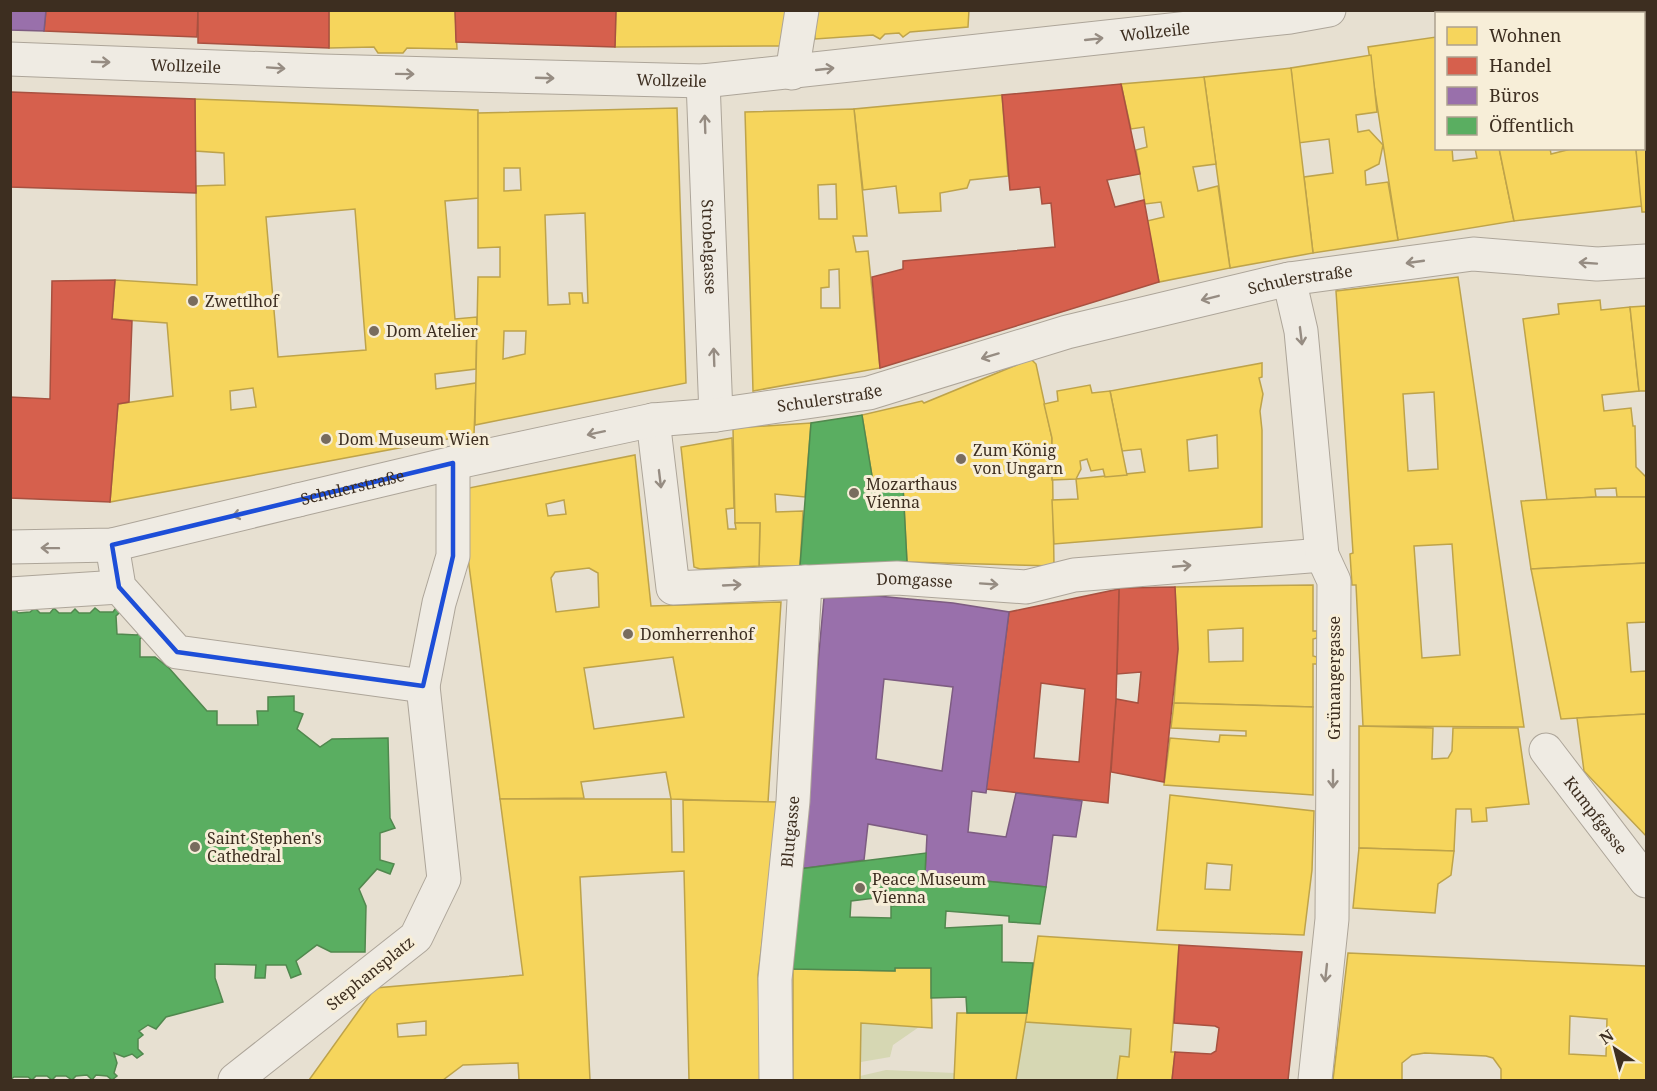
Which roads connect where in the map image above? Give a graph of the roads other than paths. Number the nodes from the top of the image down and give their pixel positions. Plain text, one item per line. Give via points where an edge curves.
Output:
1 (802, 10) edge
2 (1329, 10) edge
3 (10, 58) edge
4 (792, 73) junction
5 (703, 81) junction
6 (1647, 261) edge
7 (1289, 279) junction
8 (716, 415) junction
9 (653, 420) junction
10 (453, 463) junction
11 (112, 545) junction
12 (10, 547) edge
13 (1322, 555) junction
14 (805, 582) junction
15 (119, 587) junction
16 (10, 594) edge
17 (423, 686) junction
18 (1545, 750) dead end
19 (1647, 881) edge
20 (235, 1080) edge
21 (776, 1080) edge
22 (1315, 1080) edge

1 - 4 street
4 -> 2 street, Wollzeile via 1279,19
3 -> 5 street, Wollzeile
4 - 5 street, Wollzeile
8 -> 5 street, Strobelgasse
6 -> 7 street, Schulerstraße via 1597,264 1473,254
7 -> 8 street, Schulerstraße via 1067,332 869,393
7 -> 13 street, Grünangergasse via 1301,331
8 - 9 street, Schulerstraße
9 -> 10 street, Schulerstraße
9 -> 14 street, Domgasse via 673,588
10 -> 11 street, Schulerstraße
10 - 17 street, Stephansplatz via 453,556 439,603
11 -> 12 street, Schulerstraße
11 - 15 street
14 -> 13 street, Domgasse via 897,578 1026,587 1074,574
13 -> 22 street, Grünangergasse via 1334,581 1332,919
14 - 21 street, Blutgasse via 793,801 775,979
15 - 16 street
15 - 17 street via 177,652
17 - 20 street, Stephansplatz via 444,879 416,937
18 - 19 street, Kumpfgasse

